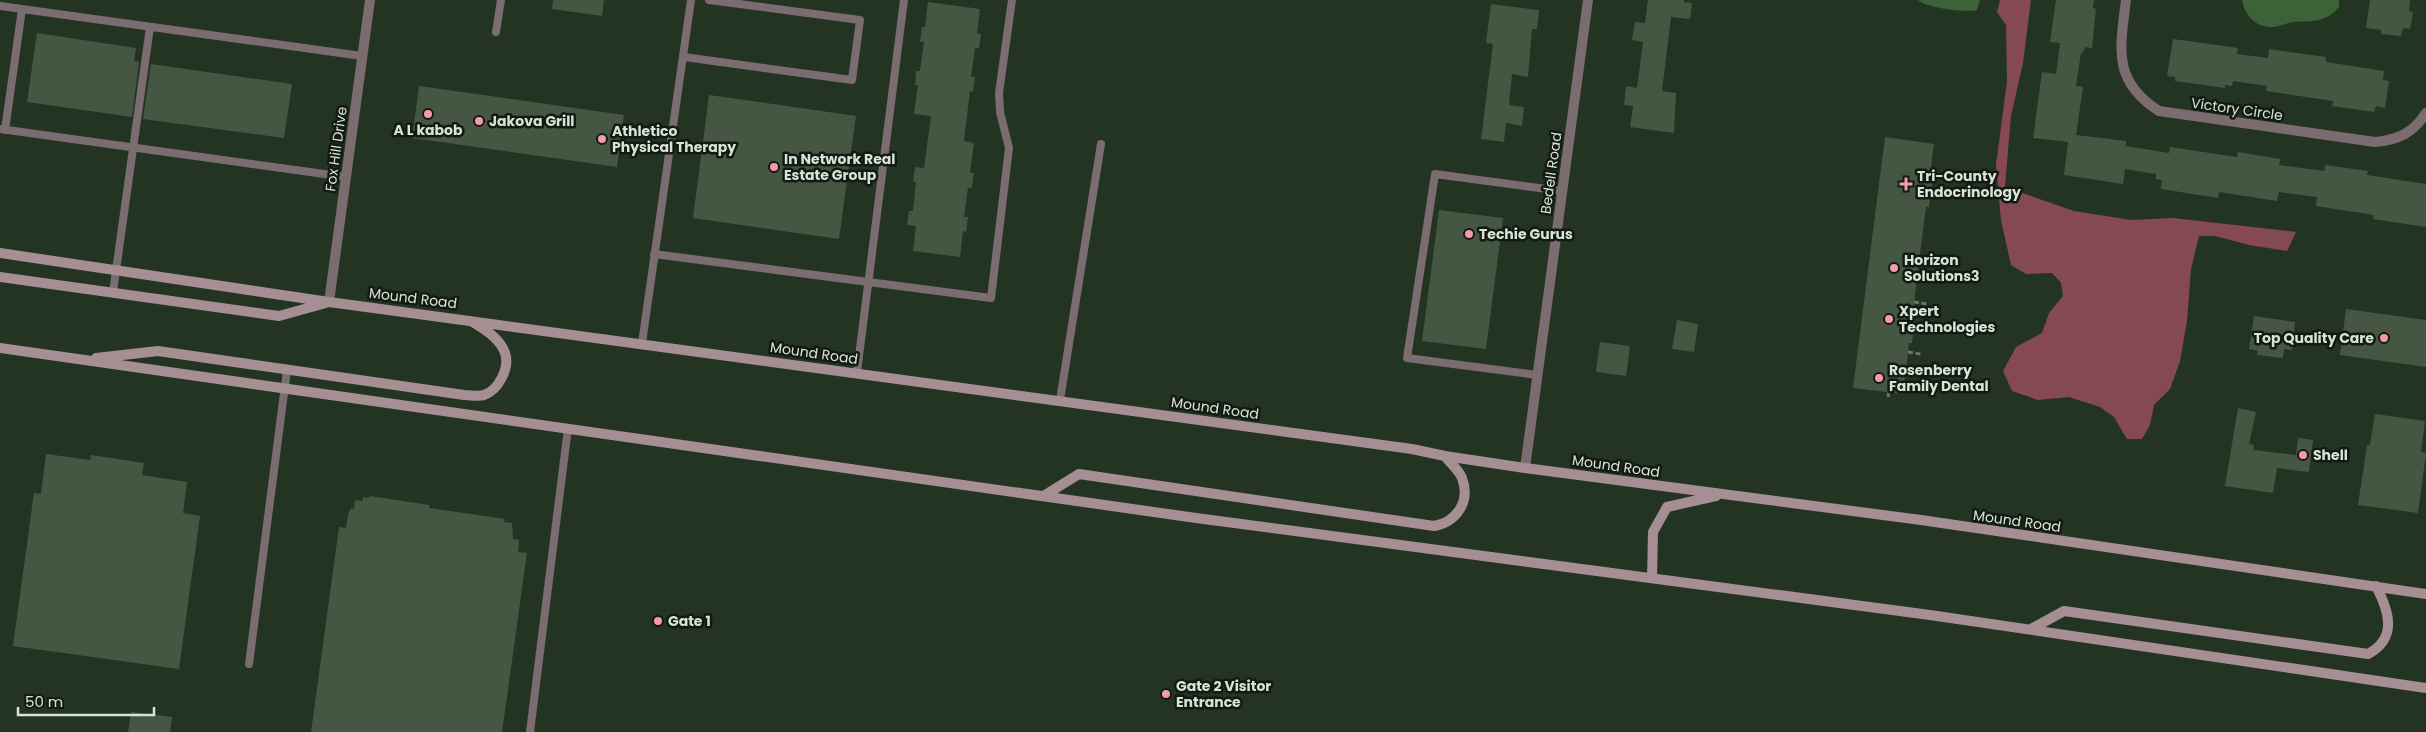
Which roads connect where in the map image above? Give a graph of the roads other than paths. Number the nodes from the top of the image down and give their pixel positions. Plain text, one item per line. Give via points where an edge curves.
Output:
1 (370, 0) edge
2 (501, 0) edge
3 (691, 0) edge
4 (709, 0) edge
5 (904, 0) edge
6 (1012, 0) edge
7 (1588, 0) edge
8 (2126, 0) edge
9 (0, 6) edge
10 (22, 9) junction
11 (150, 27) junction
12 (496, 32) dead end
13 (362, 56) junction
14 (684, 58) junction
15 (2426, 113) edge
16 (2, 129) edge
17 (1101, 144) dead end
18 (134, 148) junction
19 (346, 177) junction
20 (1562, 190) junction
21 (0, 253) edge
22 (654, 254) junction
23 (116, 270) junction
24 (0, 277) edge
25 (868, 284) junction
26 (113, 292) junction
27 (329, 302) junction
28 (469, 319) junction
29 (642, 343) junction
30 (0, 348) edge
31 (82, 360) junction
32 (288, 370) junction
33 (857, 372) junction
34 (1537, 375) junction
35 (284, 388) junction
36 (1060, 400) junction
37 (568, 428) junction
38 (1444, 456) junction
39 (1525, 468) junction
40 (1725, 494) junction
41 (1045, 495) junction
42 (1652, 578) junction
43 (2376, 586) junction
44 (2426, 594) edge
45 (2032, 630) junction
46 (249, 664) dead end
47 (2426, 688) edge
48 (530, 732) edge

1 - 13 street, Fox Hill Drive
2 - 12 lane
3 - 14 lane
4 - 14 lane via 860,20 852,80
5 - 25 lane
6 - 25 lane via 999,93 1009,148 991,298
7 - 20 street, Bedell Road
8 - 15 street, Victory Circle via 2122,66 2141,100 2159,111 2375,142 2394,140 2408,134
9 - 10 lane
10 - 11 lane
10 - 16 lane
11 - 13 lane
11 - 18 lane
13 - 19 street, Fox Hill Drive
14 - 22 lane
16 - 18 lane
17 - 36 lane
18 - 19 lane
18 - 23 lane
19 - 27 street, Fox Hill Drive
20 - 34 street, Bedell Road
20 - 34 lane via 1435,174 1407,358
21 - 23 main road, Mound Road
22 - 25 lane
22 - 29 lane
23 - 26 lane
23 - 27 main road, Mound Road
24 - 26 main road
25 - 33 lane
26 - 27 main road via 279,316
27 - 28 main road, Mound Road
28 - 29 main road, Mound Road
28 - 32 main road via 496,338 506,353 506,371 495,387 484,395 464,395
29 - 33 main road, Mound Road
30 - 31 main road
31 - 32 main road via 158,351
31 - 35 main road
32 - 35 lane
33 - 36 main road, Mound Road
34 - 39 street, Bedell Road
35 - 37 main road
35 - 46 lane
36 - 38 main road, Mound Road
37 - 41 main road
37 - 48 lane
38 - 39 main road, Mound Road
38 - 41 main road via 1462,479 1464,496 1461,509 1446,524 1434,526 1079,474
39 - 40 main road, Mound Road
40 - 42 main road via 1667,507 1653,532
40 - 43 main road, Mound Road
41 - 42 main road
42 - 45 main road
43 - 44 main road, Mound Road
43 - 45 main road via 2387,609 2388,630 2379,649 2368,654 2064,611
45 - 47 main road

